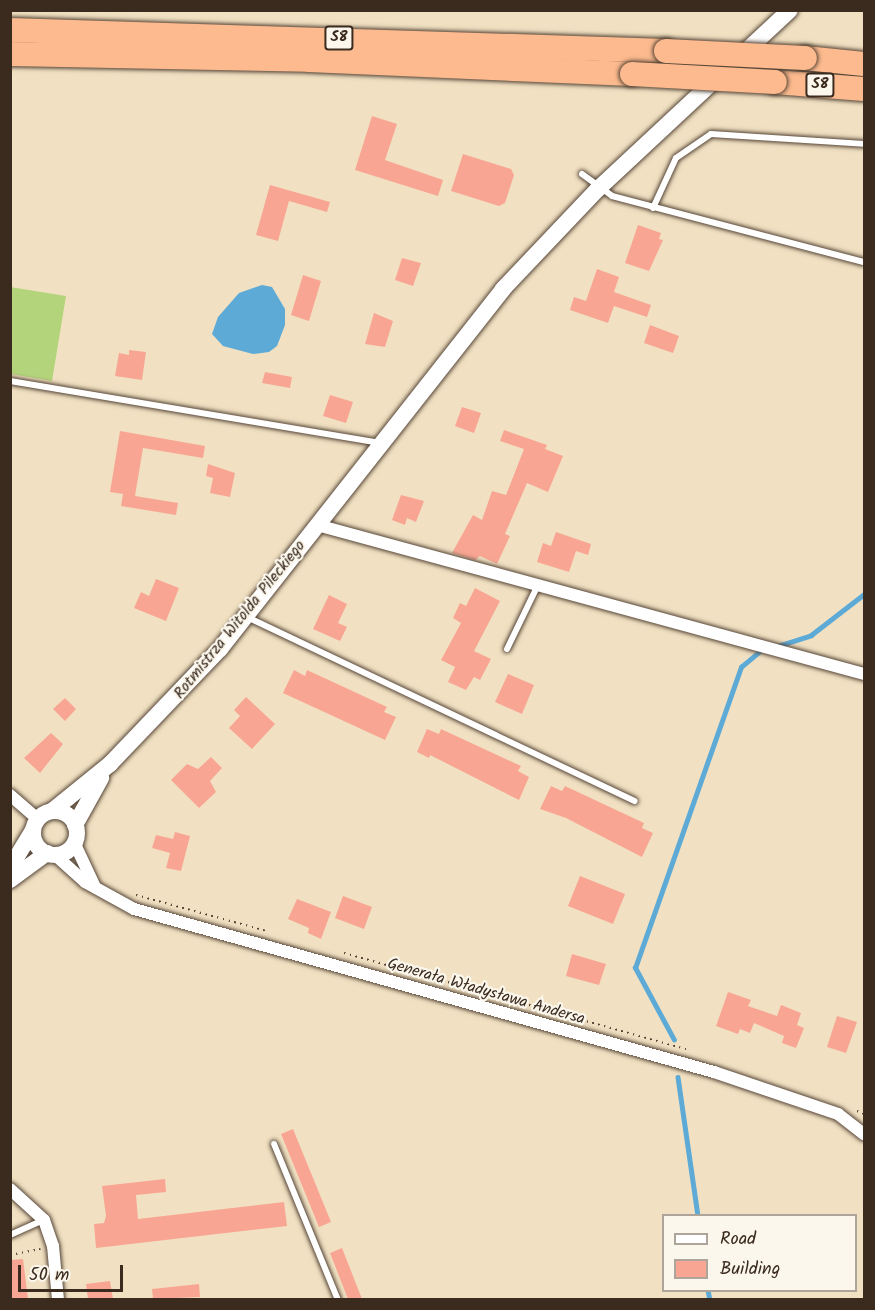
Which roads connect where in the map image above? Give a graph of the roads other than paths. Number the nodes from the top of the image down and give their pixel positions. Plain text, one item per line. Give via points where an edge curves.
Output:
1 (790, 10) edge
2 (10, 30) edge
3 (10, 54) edge
4 (864, 64) edge
5 (864, 89) edge
6 (864, 144) edge
7 (582, 174) dead end
8 (598, 189) junction
9 (653, 208) junction
10 (864, 262) edge
11 (10, 381) edge
12 (382, 443) junction
13 (317, 525) junction
14 (537, 587) junction
15 (246, 617) junction
16 (507, 649) dead end
17 (864, 674) edge
18 (110, 764) junction
19 (10, 795) edge
20 (635, 801) dead end
21 (41, 820) junction
22 (75, 825) junction
23 (74, 842) junction
24 (50, 854) junction
25 (10, 868) edge
26 (10, 880) edge
27 (96, 887) junction
28 (864, 1134) edge
29 (274, 1144) dead end
30 (10, 1189) edge
31 (44, 1220) junction
32 (10, 1235) edge
33 (57, 1299) edge
34 (338, 1299) edge

1 - 8 street, Rotmistrza Witolda Pileckiego
2 - 4 highway, S8, bridge via 666,51
3 - 5 highway, S8, bridge via 309,60
6 - 9 lane via 711,134 676,158
7 - 8 lane
8 - 9 lane
8 - 12 street, Rotmistrza Witolda Pileckiego via 503,289
9 - 10 lane
11 - 12 lane
12 - 13 street, Rotmistrza Witolda Pileckiego
13 - 14 street
13 - 15 street, Rotmistrza Witolda Pileckiego
14 - 16 lane
14 - 17 street
15 - 18 street, Rotmistrza Witolda Pileckiego via 170,705
15 - 20 lane
18 - 21 street, Rotmistrza Witolda Pileckiego
18 - 22 street, Rotmistrza Witolda Pileckiego
19 - 21 street
21 - 22 street via 66,814
21 - 24 street via 36,844
21 - 25 street, Rotmistrza Witolda Pileckiego
22 - 23 street
23 - 24 street via 68,850
23 - 27 street
24 - 26 street
24 - 27 street, Generała Władysława Andersa
27 - 28 street, Generała Władysława Andersa via 134,909 746,1082 838,1114
29 - 34 lane
30 - 31 street
31 - 32 lane
31 - 33 street via 53,1246

